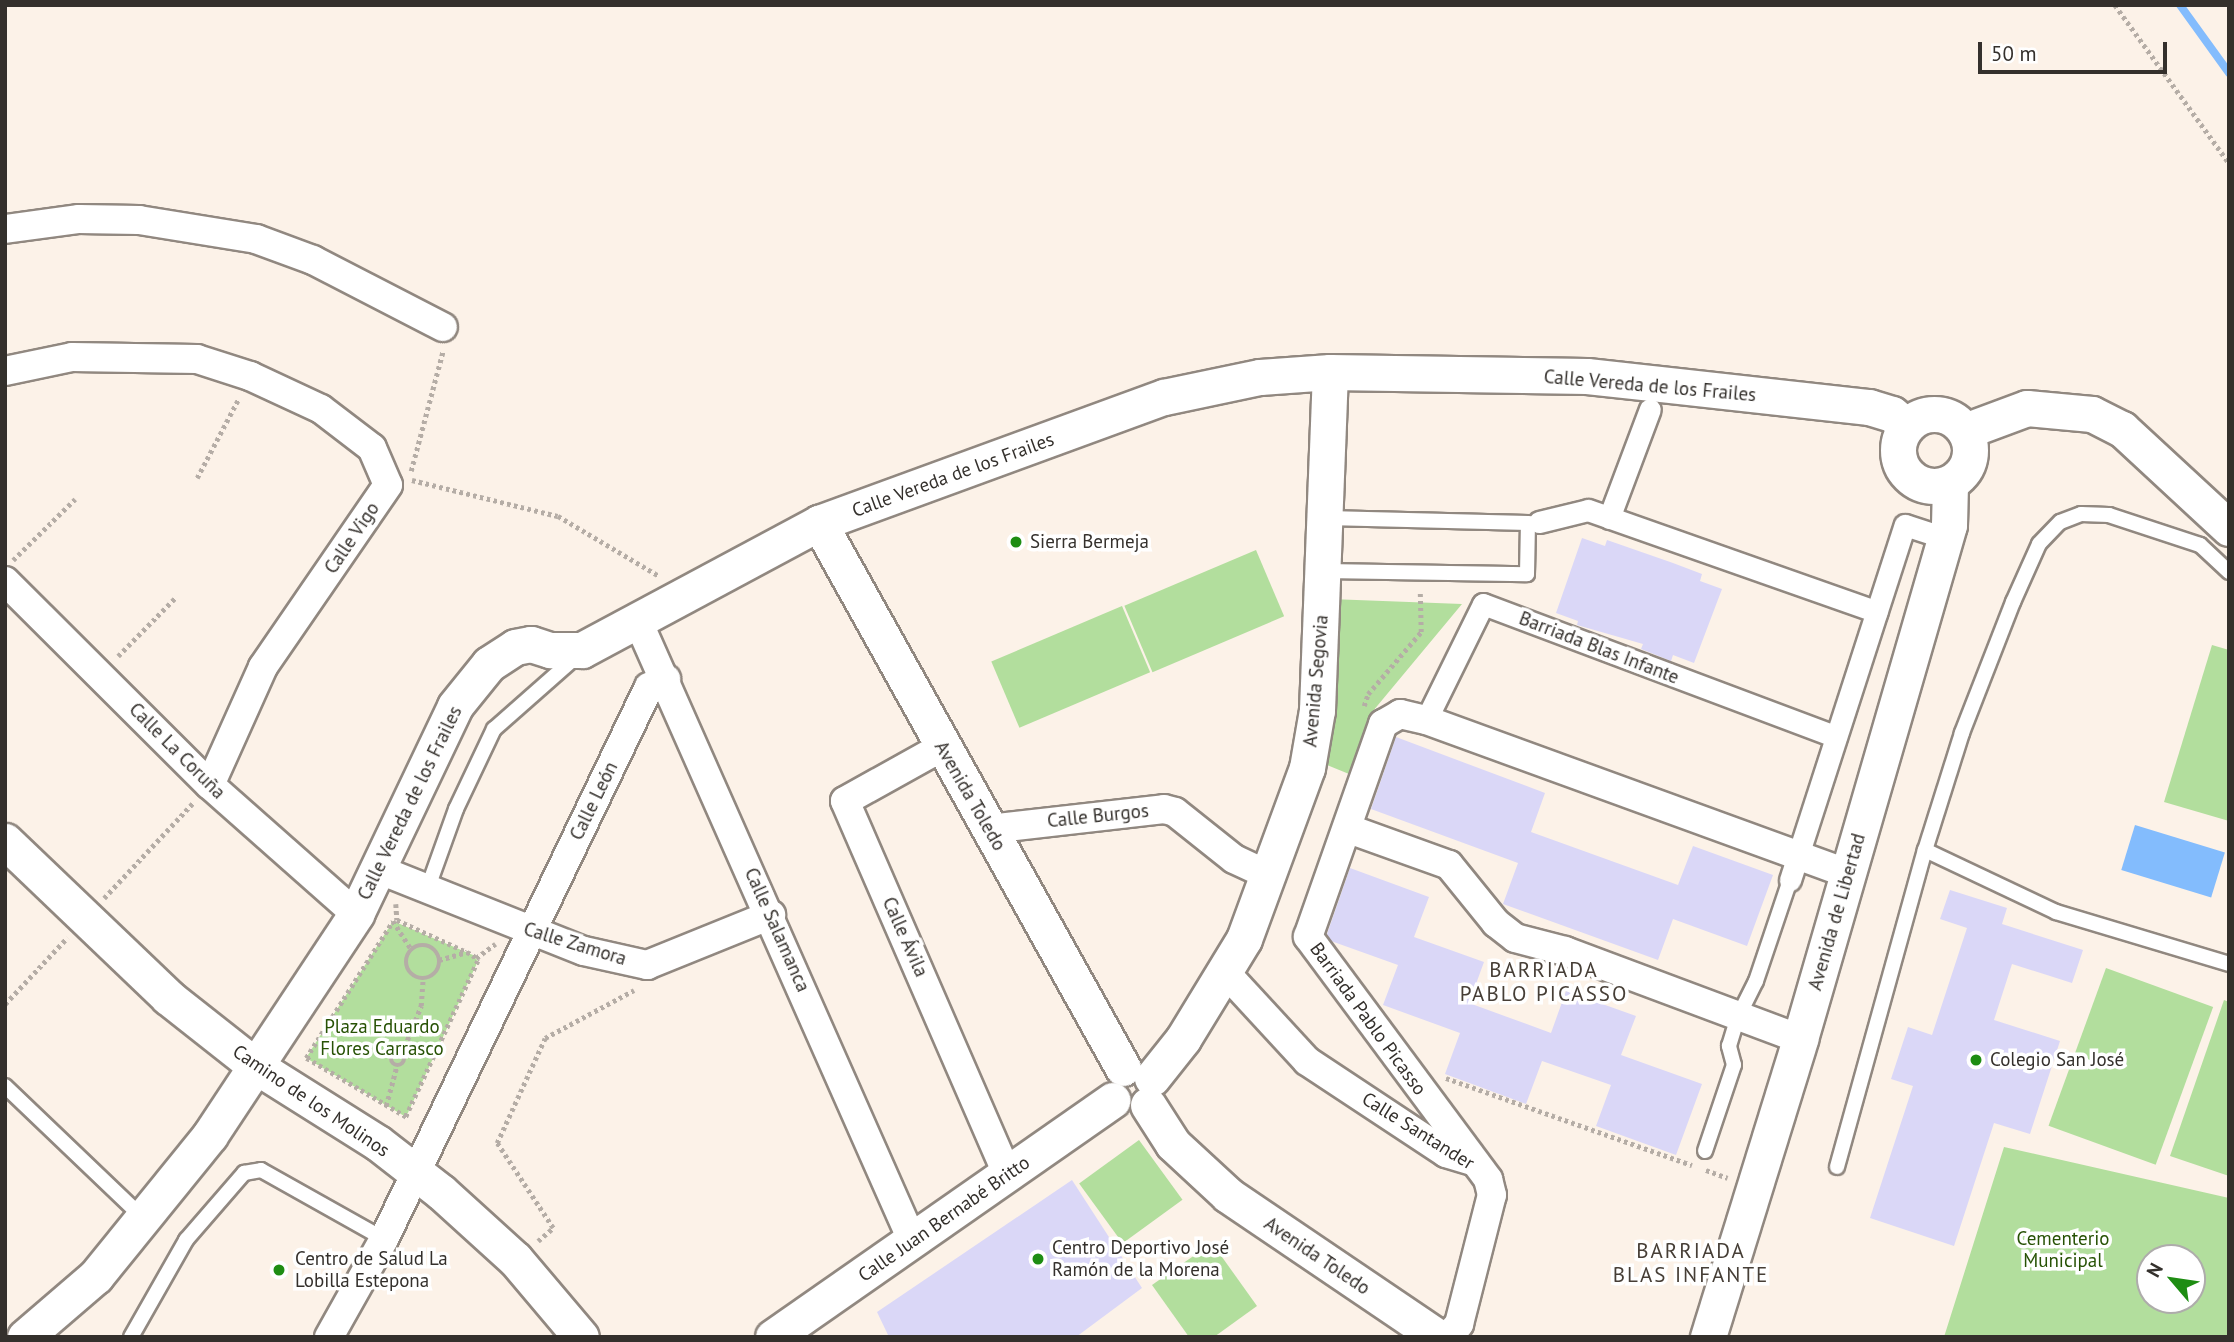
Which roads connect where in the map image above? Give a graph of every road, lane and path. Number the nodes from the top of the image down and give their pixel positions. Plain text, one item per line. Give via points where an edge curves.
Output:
1 (2115, 5) edge
2 (2229, 163) edge
3 (5, 229) edge
4 (443, 327) joint
5 (5, 372) edge
6 (1331, 372) junction
7 (250, 376) junction
8 (1650, 409) dead end
9 (1908, 426) junction
10 (1965, 430) junction
11 (197, 478) dead end
12 (1950, 483) junction
13 (75, 499) dead end
14 (1327, 518) junction
15 (1609, 518) junction
16 (1539, 522) dead end
17 (819, 523) junction
18 (2229, 528) edge
19 (1945, 538) junction
20 (5, 568) edge
21 (1325, 571) junction
22 (2229, 572) edge
23 (1420, 573) junction
24 (5, 581) edge
25 (176, 597) dead end
26 (677, 597) junction
27 (1877, 612) junction
28 (637, 619) junction
29 (582, 650) junction
30 (100, 674) junction
31 (666, 679) junction
32 (1360, 719) dead end
33 (1426, 720) junction
34 (1836, 737) junction
35 (942, 747) junction
36 (210, 785) junction
37 (989, 829) junction
38 (1349, 829) junction
39 (5, 841) edge
40 (1925, 850) junction
41 (1794, 868) junction
42 (380, 870) junction
43 (1848, 874) junction
44 (1270, 876) junction
45 (427, 890) junction
46 (356, 914) junction
47 (771, 915) junction
48 (397, 920) junction
49 (530, 931) junction
50 (412, 950) junction
51 (467, 952) junction
52 (439, 960) junction
53 (2229, 964) edge
54 (648, 965) junction
55 (1225, 972) junction
56 (423, 979) junction
57 (1738, 1017) junction
58 (1800, 1039) junction
59 (402, 1053) junction
60 (254, 1065) junction
61 (397, 1066) junction
62 (1417, 1084) junction
63 (5, 1086) edge
64 (1134, 1088) junction
65 (386, 1106) junction
66 (1705, 1152) dead end
67 (1472, 1161) junction
68 (1836, 1167) dead end
69 (416, 1174) junction
70 (1008, 1175) junction
71 (1754, 1187) junction
72 (143, 1218) junction
73 (384, 1239) junction
74 (913, 1242) junction
75 (515, 1259) junction
76 (25, 1337) edge
77 (131, 1337) edge
78 (329, 1337) edge
79 (581, 1337) edge
80 (774, 1337) edge
81 (1437, 1337) edge
82 (1447, 1337) edge
83 (1708, 1337) edge

1 - 2 path
3 - 4 street via 79,219 139,220 256,239 313,260
4 - 26 path via 443,360 409,479 558,516 659,576
5 - 7 street, Calle Vigo via 72,357 197,359
6 - 9 street, Calle Vereda de los Frailes via 1587,376 1869,407 1892,414
6 - 14 street, Avenida Segovia
6 - 17 street, Calle Vereda de los Frailes via 1260,377 1164,397
7 - 11 path
7 - 36 street, Calle Vigo via 321,409 372,448 388,485 263,667
8 - 15 street
9 - 10 street via 1937,414 1957,421
9 - 12 street via 1899,457 1909,476 1928,486
10 - 12 street via 1970,442 1967,466
10 - 18 street via 2027,408 2066,408 2092,414 2122,429
12 - 19 street, Avenida de Libertad
13 - 20 path
14 - 21 street, Avenida Segovia
14 - 23 lane via 1528,523 1527,575
15 - 16 street via 1588,510
15 - 27 street
17 - 26 street, Calle Vereda de los Frailes
17 - 35 street, Avenida Toledo
19 - 27 street via 1905,525
19 - 43 street, Avenida de Libertad
21 - 23 lane
21 - 44 street, Avenida Segovia via 1312,746
22 - 40 lane via 2200,545 2109,515 2081,514 2060,522 2039,544 2013,603 1962,733
23 - 32 path via 1421,632 1368,694
24 - 30 street, Calle La Coruña
25 - 30 path
26 - 28 street, Calle Vereda de los Frailes
27 - 34 street
28 - 29 street, Calle Vereda de los Frailes
28 - 31 street, Calle Salamanca
29 - 42 street, Calle Vereda de los Frailes via 550,650 531,644 516,647 470,684 442,727
29 - 45 lane via 569,667 530,693 494,729 461,798
30 - 36 street, Calle La Coruña
31 - 47 street, Calle Salamanca
31 - 49 street, Calle León via 649,687
33 - 34 street, Barriada Blas Infante via 1483,604
33 - 38 street via 1400,714 1383,724
33 - 41 street
34 - 41 street
35 - 37 street, Avenida Toledo
35 - 70 street, Calle Ávila via 845,801
36 - 46 street, Calle La Coruña
37 - 44 street, Calle Burgos via 1164,809 1175,812 1234,859
37 - 64 street, Avenida Toledo
38 - 57 street via 1449,865 1496,923 1515,938 1565,951
38 - 62 street, Barriada Pablo Picasso via 1308,937
39 - 60 street, Camino de los Molinos via 168,997
40 - 53 lane via 2056,912
40 - 68 lane
41 - 43 street
41 - 57 lane via 1756,981
42 - 45 street, Calle Zamora
42 - 46 street, Calle Vereda de los Frailes
43 - 58 street, Avenida de Libertad
44 - 55 street, Avenida Segovia
45 - 49 street, Calle Zamora
46 - 60 street, Calle Vereda de los Frailes
47 - 54 street, Calle Zamora
47 - 74 street, Calle Salamanca
48 - 50 path
48 - 51 path
48 - 65 path via 388,924 306,1058
49 - 54 street, Calle Zamora via 584,951
49 - 69 street
50 - 52 path via 430,947
50 - 56 path via 407,967 413,976
51 - 52 path
51 - 65 path via 478,961 406,1117
52 - 56 path via 434,975
54 - 75 path via 646,983 545,1038 497,1143 553,1228
55 - 64 street, Avenida Segovia via 1183,1039
55 - 67 street, Calle Santander via 1307,1061 1446,1153
56 - 59 path via 421,1006
57 - 58 street
57 - 66 lane via 1729,1046 1734,1065
58 - 71 street, Avenida de Libertad
59 - 61 path via 404,1061
59 - 61 path via 392,1055
60 - 69 street, Camino de los Molinos via 378,1143
60 - 72 street, Calle Vereda de los Frailes via 211,1135
61 - 65 path
62 - 67 street, Barriada Pablo Picasso
62 - 71 path via 1434,1073
63 - 72 lane
64 - 70 street, Calle Juan Bernabé Britto
64 - 81 street, Avenida Toledo via 1173,1144 1228,1195
67 - 82 street, Calle Santander via 1488,1179 1492,1195 1459,1324
69 - 73 street
69 - 75 street, Camino de los Molinos
70 - 74 street, Calle Juan Bernabé Britto
71 - 83 street, Avenida de Libertad
72 - 76 street, Calle Vereda de los Frailes via 96,1276
73 - 77 lane via 261,1170 244,1172 186,1240
73 - 78 street
74 - 80 street, Calle Juan Bernabé Britto
75 - 79 street, Camino de los Molinos

